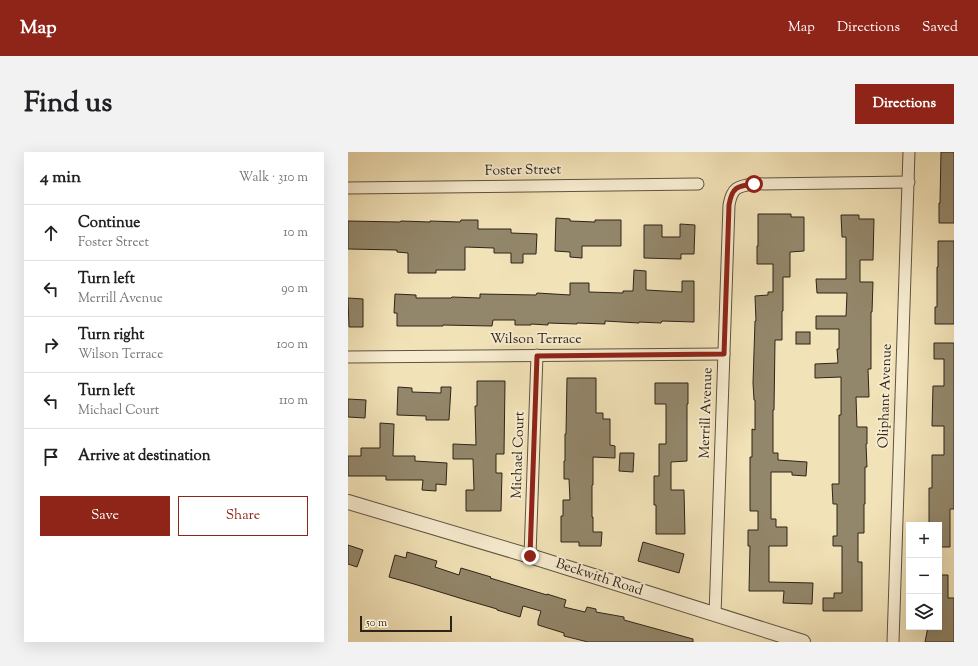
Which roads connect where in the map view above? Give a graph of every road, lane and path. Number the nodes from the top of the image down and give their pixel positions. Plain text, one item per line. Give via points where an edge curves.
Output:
1 (910, 152) edge
2 (909, 182) junction
3 (698, 184) dead end
4 (348, 188) edge
5 (724, 354) junction
6 (537, 356) junction
7 (348, 357) edge
8 (348, 502) edge
9 (530, 556) junction
10 (715, 615) junction
11 (803, 642) edge
12 (893, 642) edge

1 - 2 street, Oliphant Avenue
2 - 5 street, Merrill Avenue via 754,184 742,185 735,189 729,205
2 - 12 street, Oliphant Avenue
3 - 4 street, Foster Street
5 - 6 street, Wilson Terrace
5 - 10 street, Merrill Avenue
6 - 7 street, Wilson Terrace
6 - 9 street, Michael Court
8 - 9 street, Beckwith Road
9 - 10 street, Beckwith Road
10 - 11 street, Beckwith Road

